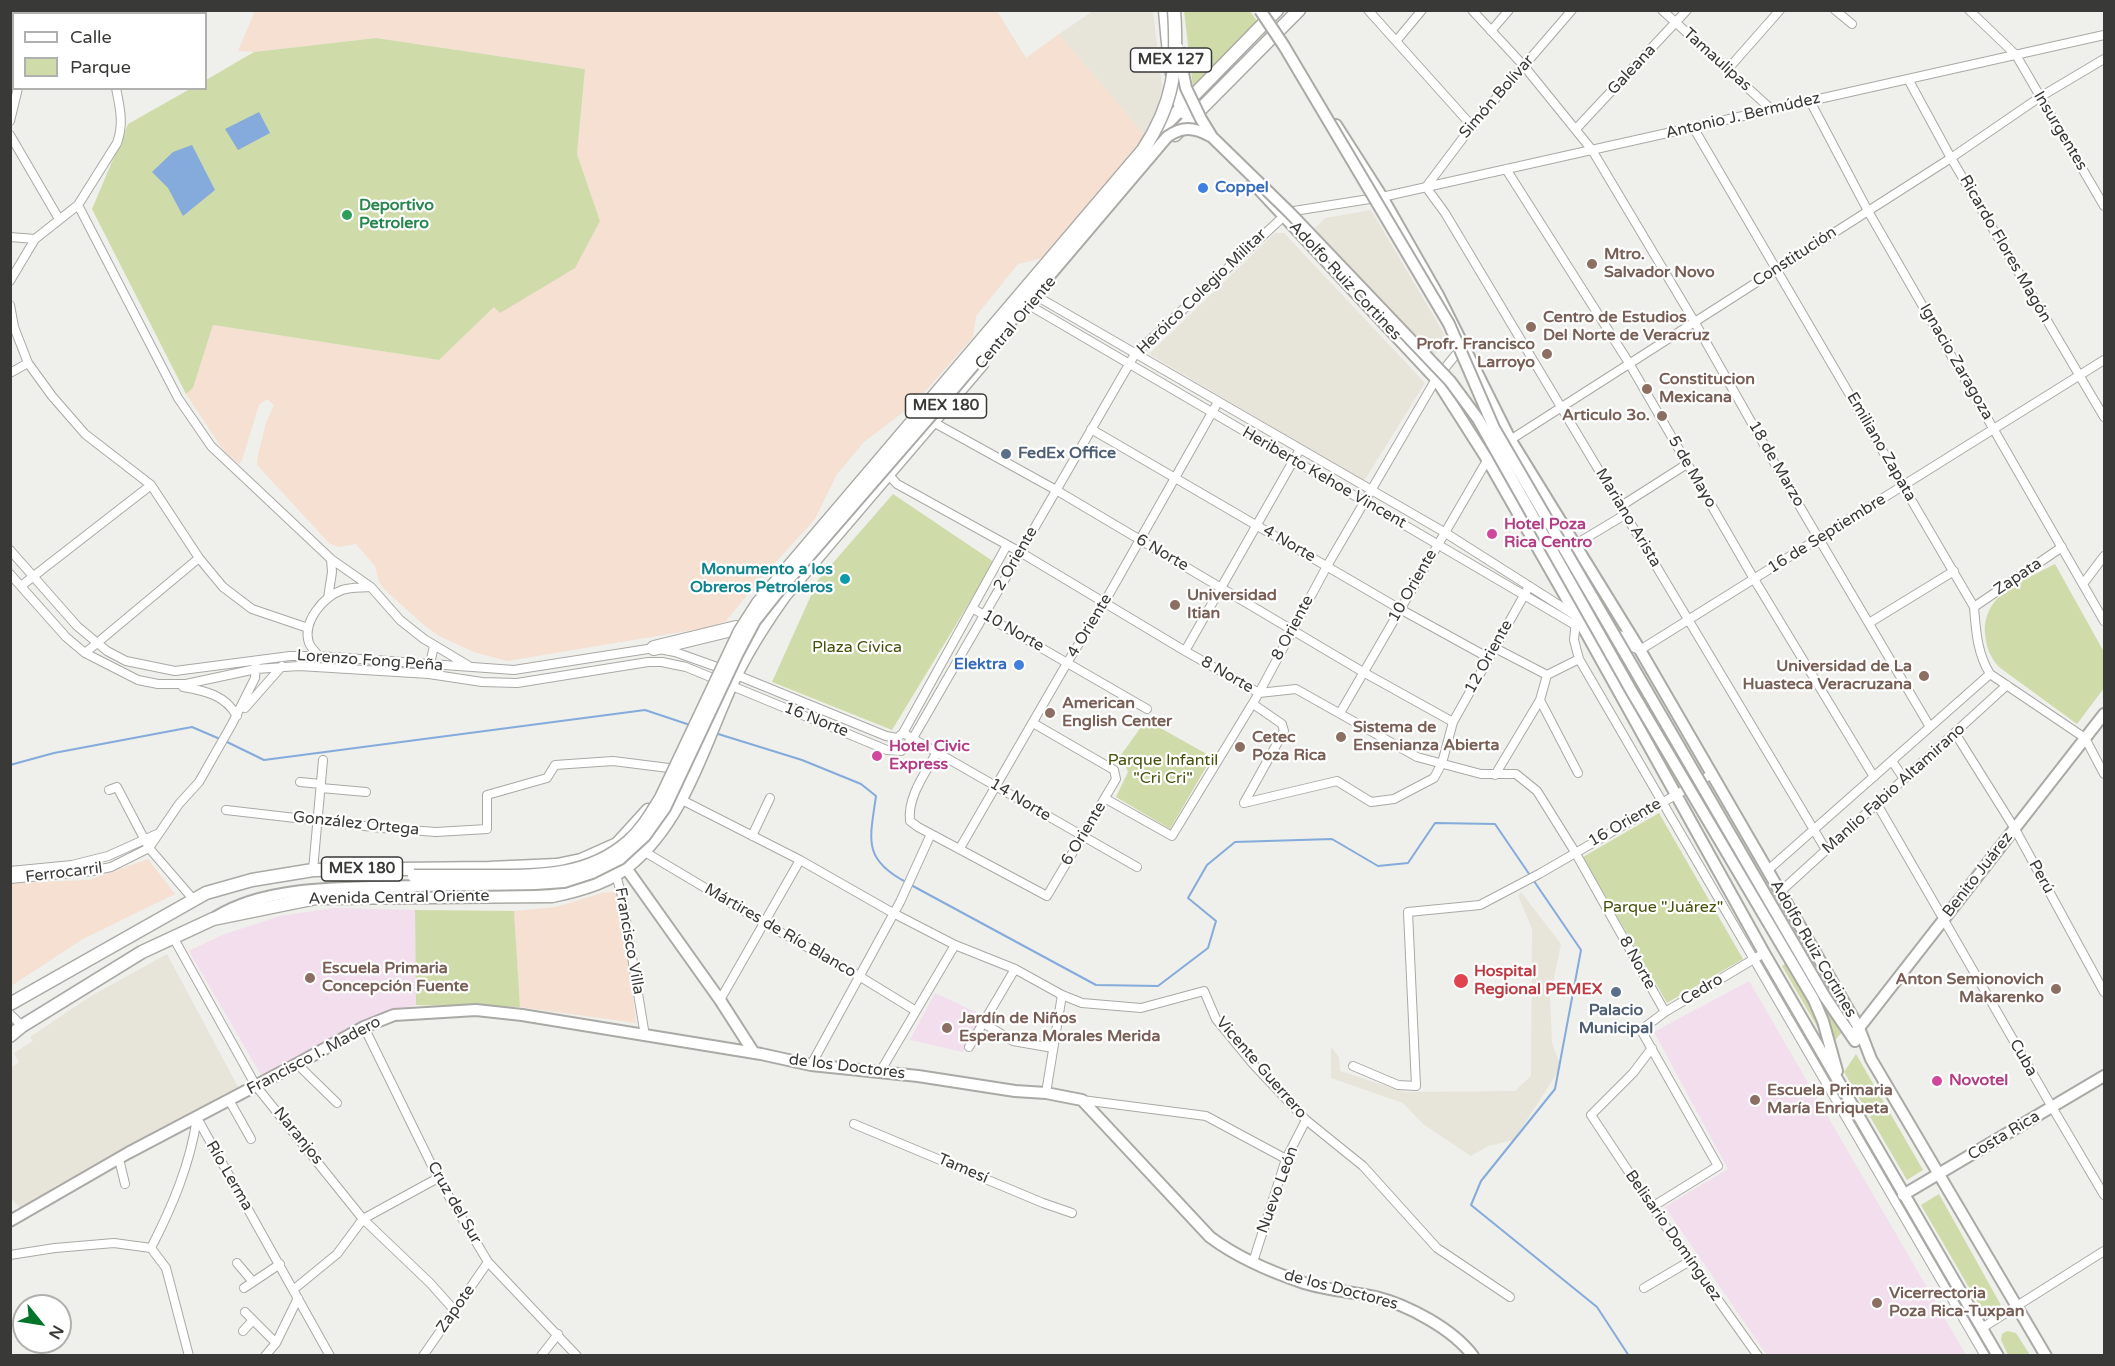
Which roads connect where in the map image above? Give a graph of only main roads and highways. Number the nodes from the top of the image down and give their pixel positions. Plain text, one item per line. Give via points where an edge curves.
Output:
1 (1165, 10) edge
2 (1174, 10) edge
3 (1299, 10) edge
4 (1267, 13) edge
5 (1175, 30) junction
6 (1278, 31) junction
7 (1176, 86) junction
8 (1181, 108) junction
9 (1190, 118) junction
10 (1161, 129) junction
11 (1212, 137) junction
12 (736, 628) junction
13 (654, 648) road end
14 (703, 697) joint
15 (722, 706) joint
16 (2104, 714) edge
17 (613, 846) junction
18 (622, 871) junction
19 (293, 874) junction
20 (414, 881) junction
21 (213, 919) junction
22 (10, 1004) edge
23 (1855, 1032) junction
24 (10, 1036) edge
25 (754, 1053) junction
26 (2104, 1076) edge
27 (1840, 1084) junction
28 (1941, 1174) junction
29 (1903, 1195) junction
30 (10, 1221) edge
31 (1473, 1356) edge
32 (1998, 1356) edge
33 (2046, 1356) edge

1 - 7 main road, Adolfo Ruiz Cortines / MEX 127
2 - 5 main road, bridge
3 - 6 main road, MEX 180
4 - 6 main road, Adolfo Ruiz Cortines
4 - 8 main road, MEX 180
4 - 23 main road, bridge via 1444,315 1494,428 1825,997
5 - 11 main road, bridge via 1186,87
5 - 20 main road, bridge via 1171,92 1157,128 1143,150 758,603 740,631 646,822 627,843 601,860 572,871 541,876
6 - 9 main road, MEX 180
6 - 23 main road, Adolfo Ruiz Cortines via 1382,197 1464,344 1510,439 1768,870
7 - 8 main road, Adolfo Ruiz Cortines / MEX 127
7 - 10 highway
8 - 9 main road, Adolfo Ruiz Cortines
8 - 10 main road, Central Oriente / MEX 180
9 - 15 main road, Central Oriente / MEX 180 via 786,595 759,631
9 - 27 main road, Adolfo Ruiz Cortines via 1436,379 1487,459 1676,794 1759,956
10 - 12 main road, Central Oriente / MEX 180 via 1111,181 874,457 770,581
11 - 20 main road, bridge via 1187,128 1167,137 778,592 755,621 665,808 645,836 620,859 564,882
11 - 27 main road, bridge via 1450,381 1478,419 1632,692 1814,1000
12 - 13 highway
12 - 14 main road, Central Oriente / MEX 180
14 - 17 main road, Avenida Central Oriente / MEX 180 via 649,809
15 - 18 main road, Avenida Central Oriente / MEX 180 via 662,830 645,852
16 - 23 main road, Benito Juárez
17 - 18 main road
17 - 19 main road, Avenida Central Oriente / MEX 180 via 557,865 314,870
18 - 21 main road, Avenida Central Oriente / MEX 180 via 552,897 316,898
18 - 25 main road via 720,1000
19 - 20 main road
19 - 22 main road, Avenida Central Oriente / MEX 180 via 206,893
20 - 21 main road via 306,891 246,902
21 - 24 main road, Avenida Central Oriente / MEX 180 via 142,952
23 - 28 main road, Adolfo Ruiz Cortines
25 - 30 main road, Francisco I. Madero via 476,1010 394,1015 364,1027 119,1158
25 - 31 main road, de los Doctores via 811,1065 1082,1100 1210,1237 1231,1252 1306,1283 1379,1298 1417,1312
26 - 28 main road, Costa Rica
27 - 29 main road, Adolfo Ruiz Cortines
28 - 29 main road, Costa Rica
28 - 33 main road, Adolfo Ruiz Cortines
29 - 32 main road, Adolfo Ruiz Cortines

